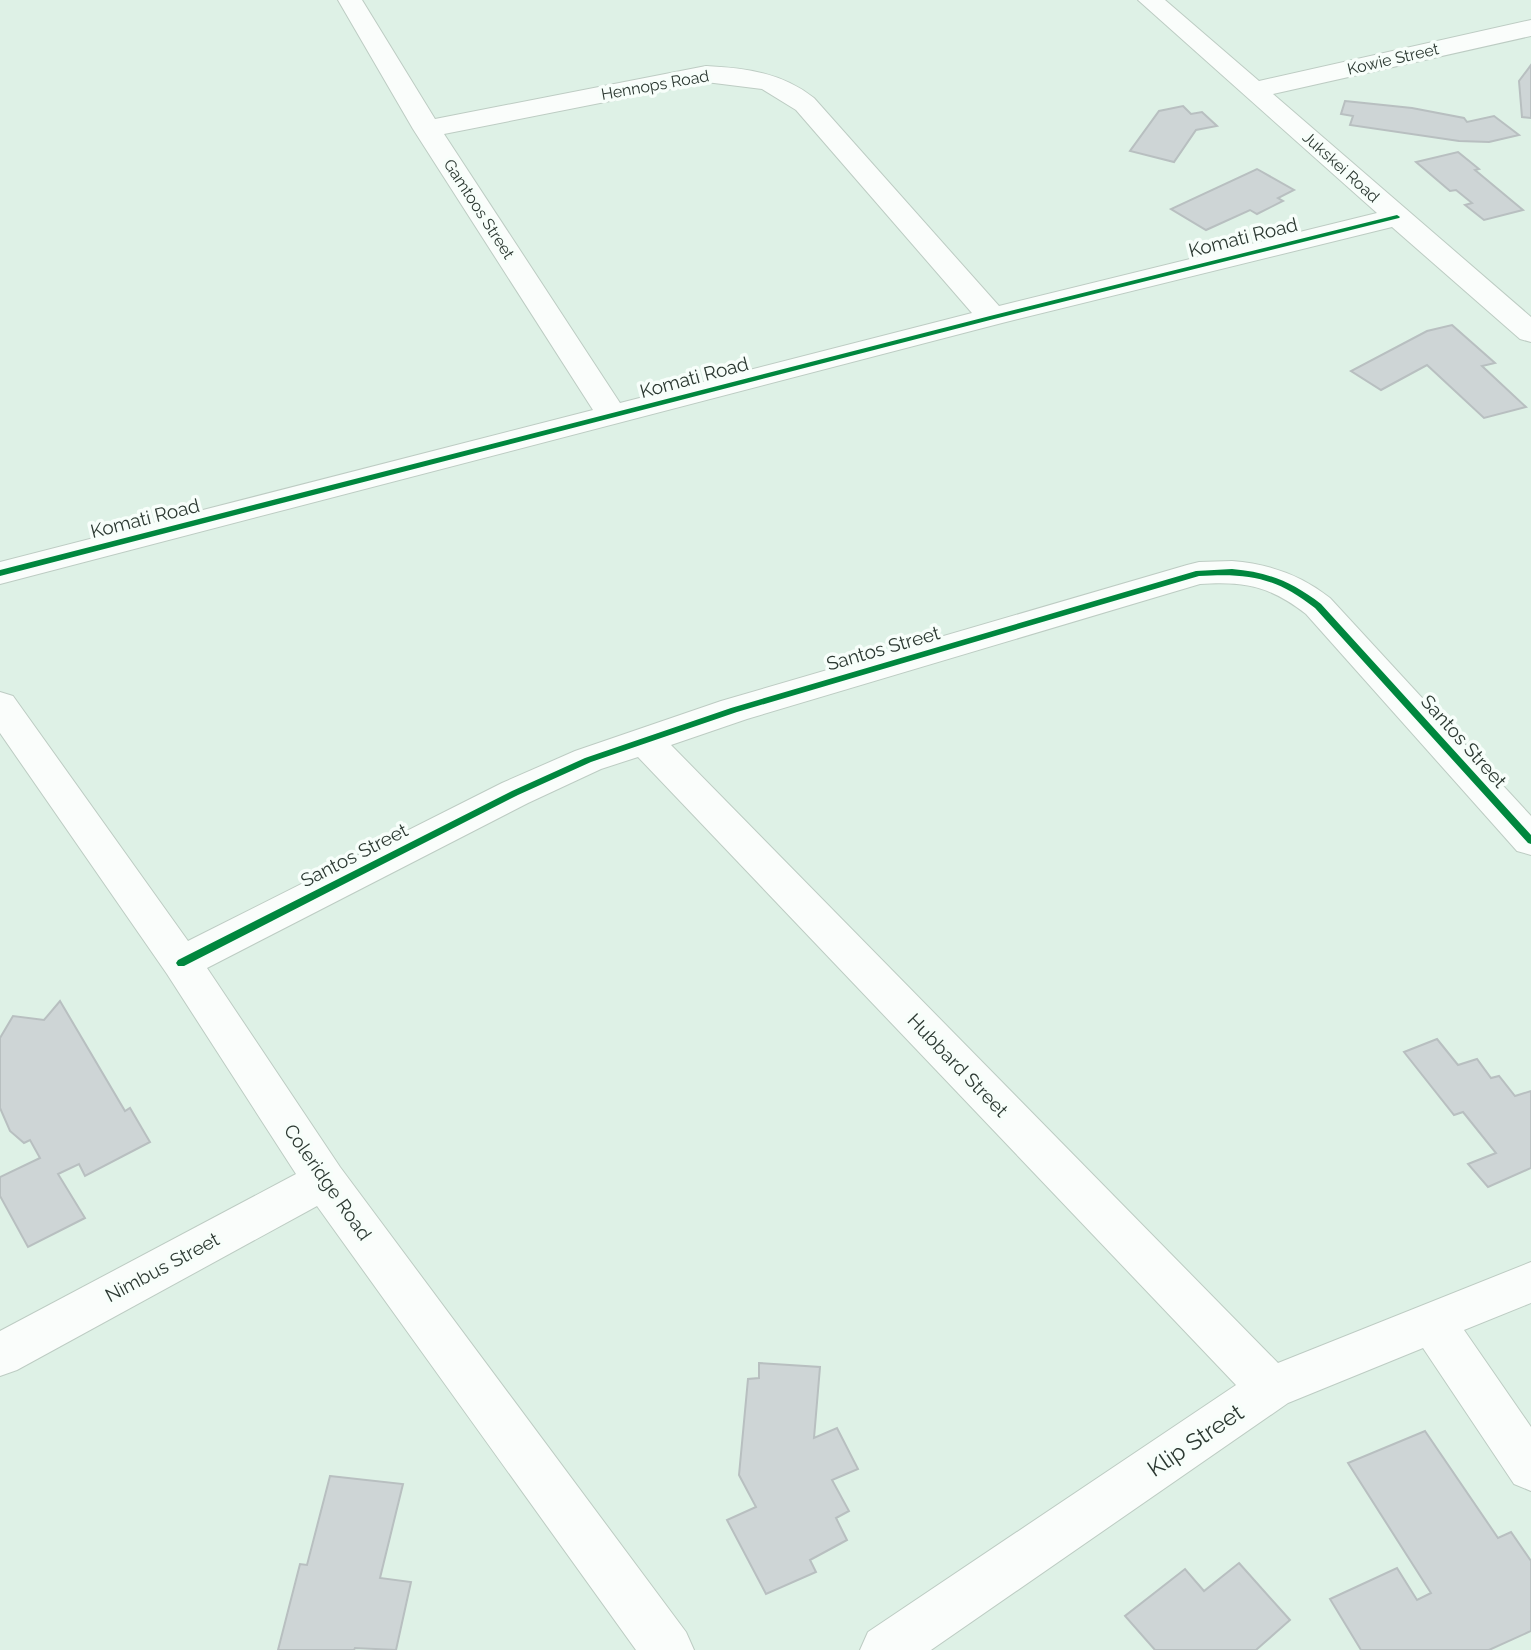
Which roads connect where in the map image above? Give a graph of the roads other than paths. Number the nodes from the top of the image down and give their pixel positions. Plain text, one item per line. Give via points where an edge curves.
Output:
1 (350, 0) edge
2 (1150, 0) edge
3 (1531, 28) edge
4 (1255, 90) junction
5 (427, 129) junction
6 (1397, 217) junction
7 (992, 317) junction
8 (1531, 333) edge
9 (613, 416) junction
10 (0, 573) edge
11 (0, 705) edge
12 (645, 741) junction
13 (1531, 841) edge
14 (181, 963) junction
15 (324, 1180) junction
16 (1531, 1282) edge
17 (1432, 1322) junction
18 (0, 1354) edge
19 (1271, 1388) junction
20 (1531, 1468) edge
21 (668, 1650) edge
22 (886, 1650) edge

1 - 5 street, Gamtoos Street
2 - 4 street, Jukskei Road
3 - 4 street, Kowie Street
4 - 6 street, Jukskei Road
5 - 7 street, Hennops Road via 706,74 737,74 783,86 805,104
5 - 9 street, Gamtoos Street
6 - 7 street, Komati Road
6 - 8 street, Jukskei Road
7 - 9 street, Komati Road
9 - 10 street, Komati Road
11 - 14 street, Coleridge Road
12 - 13 street, Santos Street via 734,710 1186,577 1233,570 1268,576 1297,588 1318,606
12 - 14 street, Santos Street via 588,760 515,793
12 - 19 street, Hubbard Street
14 - 15 street, Coleridge Road
15 - 18 street, Nimbus Street
15 - 21 street, Coleridge Road
16 - 17 street, Klip Street
17 - 19 street, Klip Street
17 - 20 street
19 - 22 street, Klip Street

